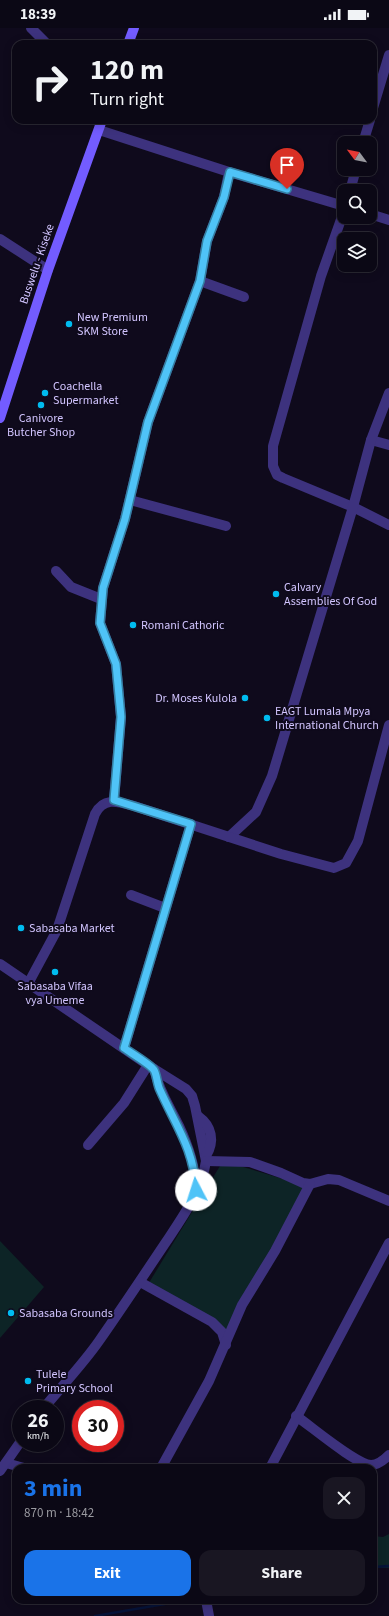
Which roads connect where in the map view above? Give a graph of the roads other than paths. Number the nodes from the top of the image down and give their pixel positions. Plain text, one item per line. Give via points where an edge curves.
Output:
1 (31, 28) edge
2 (134, 28) edge
3 (43, 40) edge
4 (130, 40) edge
5 (389, 55) edge
6 (377, 95) edge
7 (369, 124) edge
8 (100, 125) edge
9 (365, 136) edge
10 (230, 172) junction
11 (337, 204) edge
12 (377, 216) edge
13 (389, 220) edge
14 (339, 224) edge
15 (0, 239) edge
16 (48, 270) junction
17 (200, 281) junction
18 (244, 297) dead end
19 (389, 393) edge
20 (0, 418) edge
21 (371, 440) junction
22 (389, 445) edge
23 (130, 500) junction
24 (353, 507) junction
25 (389, 525) edge
26 (226, 526) dead end
27 (56, 571) dead end
28 (101, 600) junction
29 (389, 725) edge
30 (114, 800) junction
31 (191, 824) junction
32 (229, 837) junction
33 (131, 895) dead end
34 (165, 908) junction
35 (0, 964) edge
36 (29, 982) junction
37 (124, 1048) junction
38 (151, 1067) junction
39 (88, 1145) dead end
40 (206, 1159) junction
41 (310, 1184) junction
42 (196, 1190) junction
43 (389, 1201) edge
44 (389, 1243) edge
45 (140, 1282) junction
46 (226, 1345) junction
47 (51, 1400) edge
48 (296, 1416) junction
49 (13, 1452) edge
50 (389, 1455) edge
51 (163, 1464) edge
52 (272, 1464) edge
53 (3, 1467) edge
54 (207, 1604) edge
55 (209, 1616) edge

1 - 3 street
2 - 4 main road
5 - 6 street
7 - 9 street
8 - 10 street
8 - 16 main road, Buswelu - Kiseke
10 - 11 street
10 - 17 street via 224,197 207,241
12 - 13 street
14 - 24 street via 321,276 298,363 284,404 272,458 277,475
15 - 16 street
16 - 20 main road, Buswelu - Kiseke
17 - 18 street
17 - 23 street via 150,416
19 - 21 street
21 - 22 street
21 - 24 street
23 - 26 street
23 - 28 street via 106,574
24 - 25 street
24 - 32 street via 287,729 263,799 256,812
27 - 28 street via 71,587
28 - 30 street via 100,623 116,664 121,717
29 - 32 street via 358,841 346,863 334,868 313,864
30 - 31 street
30 - 36 street via 105,802 97,810 57,930
31 - 32 street
31 - 34 street
33 - 34 street
34 - 37 street
35 - 36 street
36 - 37 street
37 - 38 street
38 - 39 street
38 - 40 street via 186,1089 192,1096
38 - 42 street via 159,1089 180,1127 196,1175
40 - 41 street via 250,1162
40 - 42 street via 205,1169
41 - 43 street via 328,1179 339,1180
41 - 46 street via 275,1251 242,1305
42 - 45 street
44 - 48 street
45 - 46 street via 184,1304 212,1322 222,1332
45 - 47 street via 99,1342
46 - 51 street
48 - 50 street via 365,1464 378,1464
48 - 52 street
49 - 53 street
54 - 55 street

